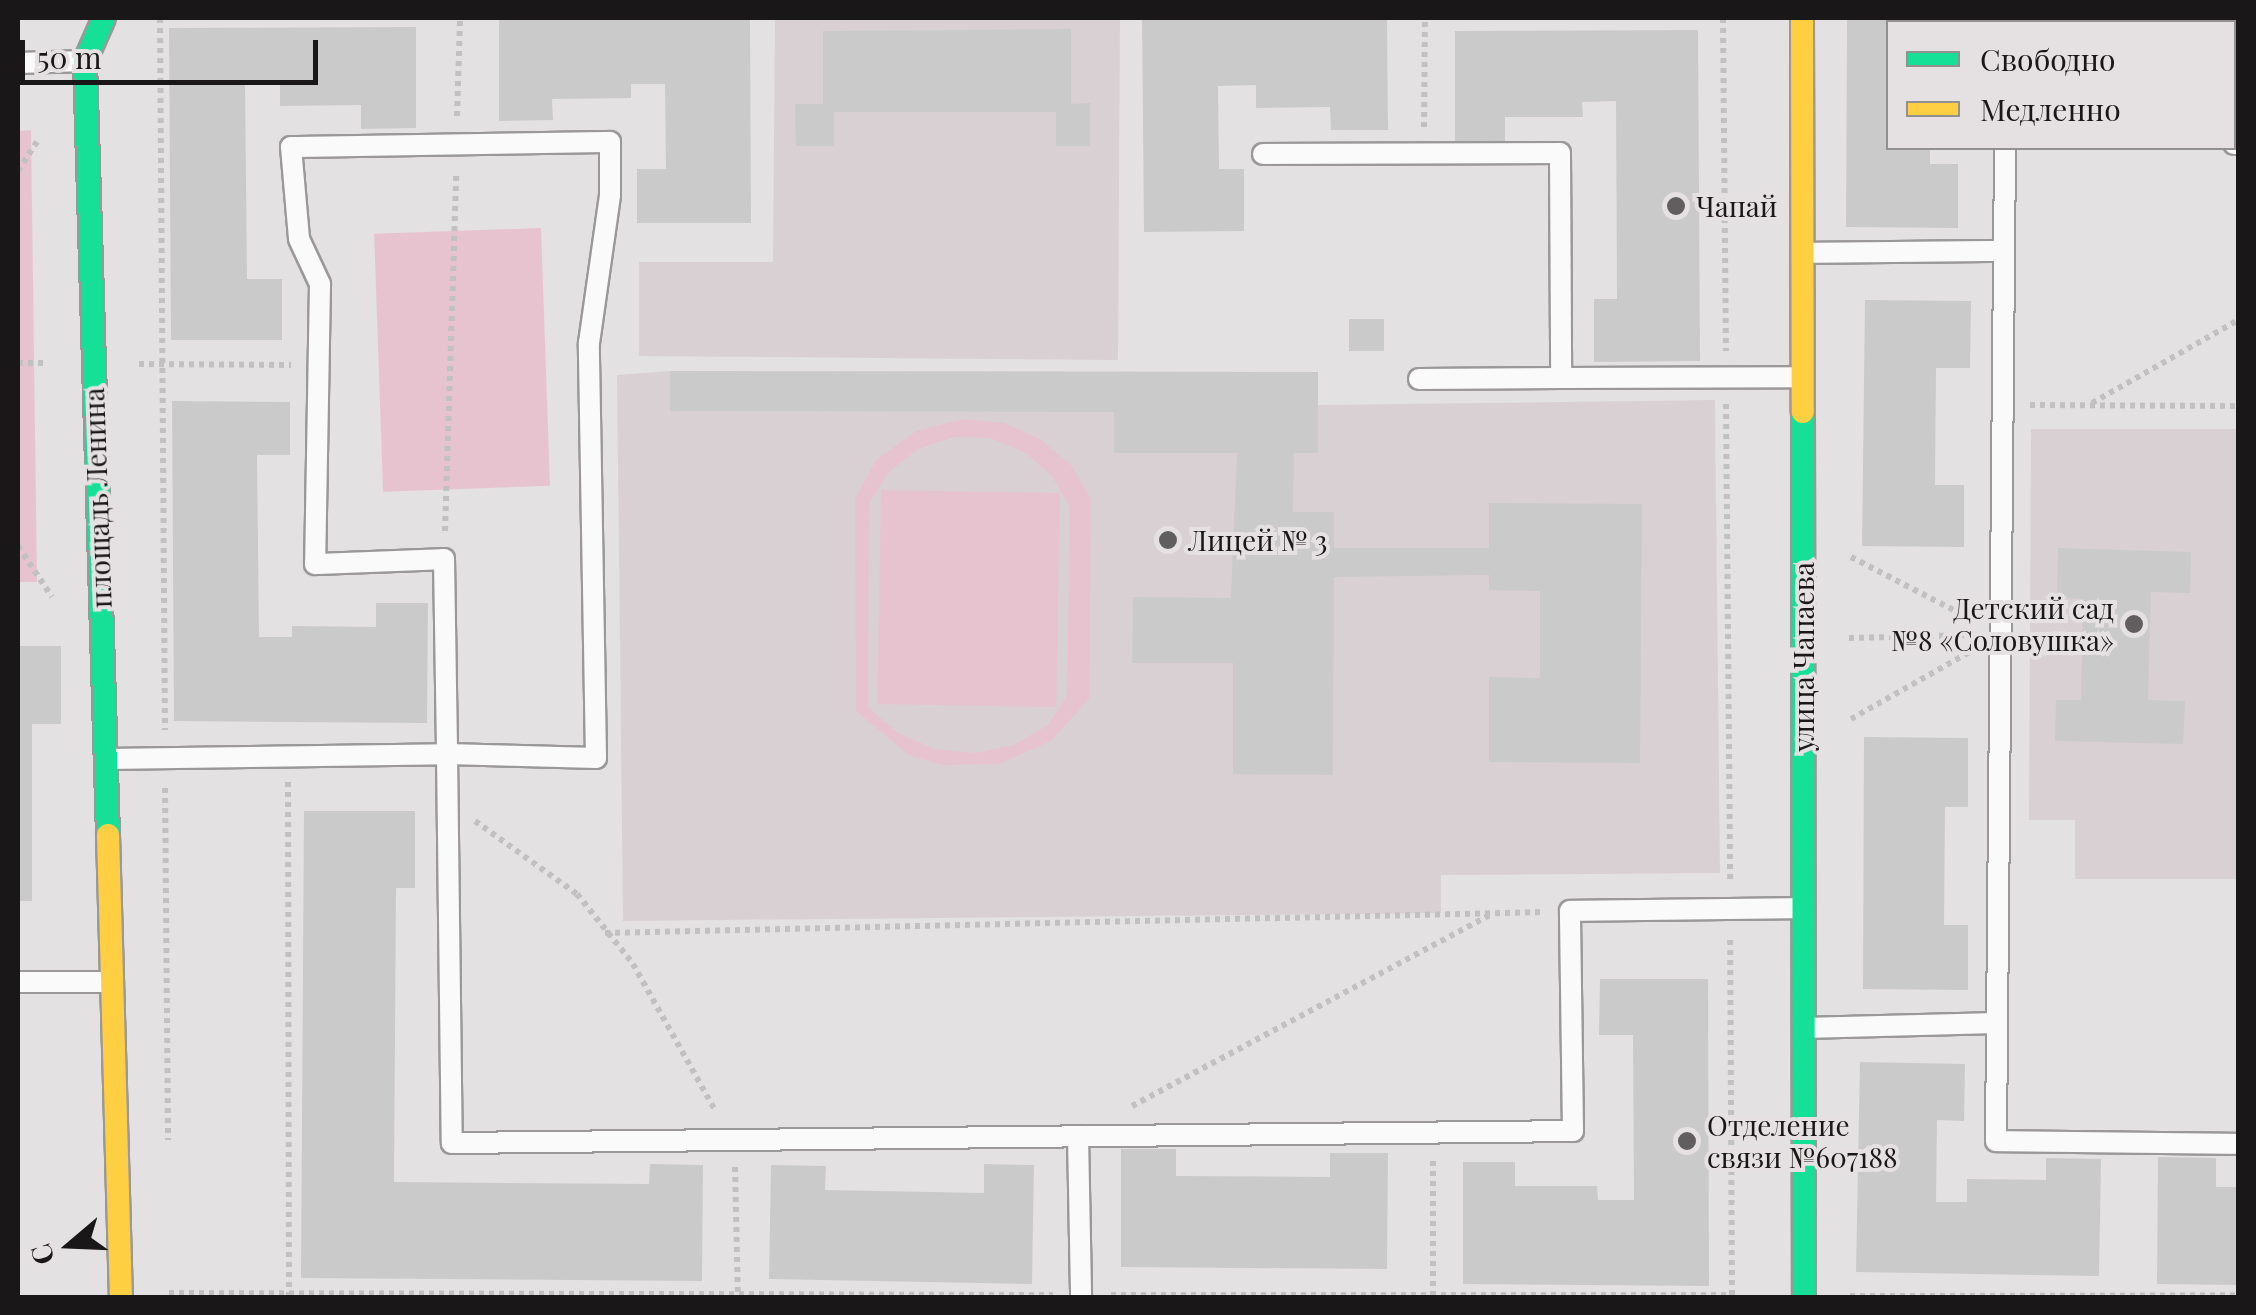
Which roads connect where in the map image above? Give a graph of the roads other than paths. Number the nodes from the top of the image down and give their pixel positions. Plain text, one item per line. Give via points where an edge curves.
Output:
1 (104, 18) edge
2 (1802, 18) edge
3 (84, 61) junction
4 (18, 63) edge
5 (2004, 150) edge
6 (1263, 154) dead end
7 (2004, 251) junction
8 (1802, 253) junction
9 (1803, 377) junction
10 (1561, 378) junction
11 (1419, 379) dead end
12 (447, 754) junction
13 (104, 760) junction
14 (1803, 908) junction
15 (18, 982) edge
16 (110, 982) junction
17 (1997, 1022) junction
18 (1804, 1028) junction
19 (1078, 1136) junction
20 (2238, 1144) edge
21 (1080, 1295) edge
22 (121, 1298) edge
23 (1804, 1298) edge

1 - 3 street, площадь Ленина
2 - 8 street, улица Чапаева
3 - 4 lane
3 - 13 street, площадь Ленина
5 - 7 lane
6 - 10 lane via 1560,152
7 - 8 lane
7 - 17 lane
8 - 9 street, улица Чапаева
9 - 10 lane
9 - 14 street, улица Чапаева
10 - 11 lane
12 - 12 lane via 596,758 588,343 610,195 610,142 291,147 298,238 320,284 315,564 444,559
12 - 13 lane
12 - 19 lane via 452,1143
13 - 16 street, площадь Ленина
14 - 18 street, улица Чапаева
14 - 19 lane via 1570,910 1573,1132
15 - 16 lane
16 - 22 street, площадь Ленина
17 - 18 lane
17 - 20 lane via 1996,1141
18 - 23 street, улица Чапаева
19 - 21 lane

